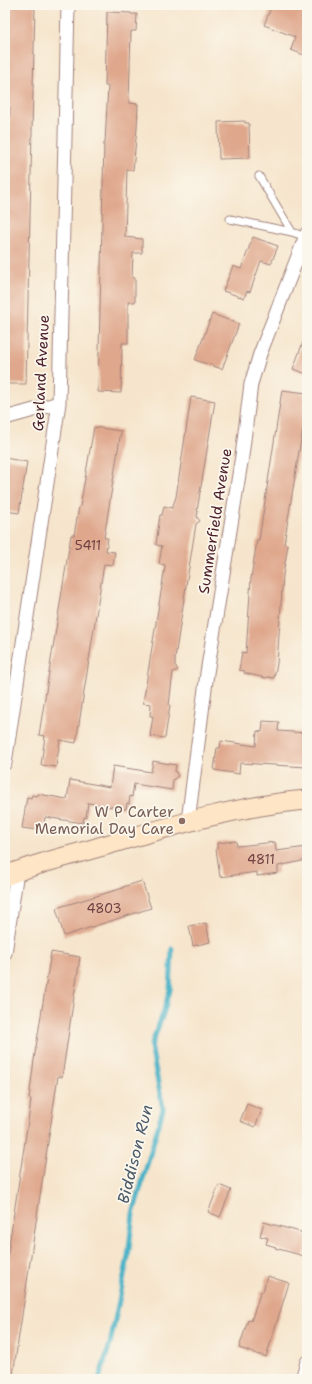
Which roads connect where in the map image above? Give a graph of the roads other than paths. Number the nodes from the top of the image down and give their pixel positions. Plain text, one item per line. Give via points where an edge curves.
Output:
1 (68, 5) edge
2 (259, 176) dead end
3 (230, 220) dead end
4 (292, 232) junction
5 (306, 235) edge
6 (59, 403) junction
7 (5, 418) edge
8 (5, 763) edge
9 (307, 800) edge
10 (188, 821) junction
11 (11, 873) edge
12 (5, 953) edge
13 (307, 1362) edge
14 (302, 1379) edge

1 - 6 street, Gerland Avenue
2 - 4 lane
3 - 4 lane
4 - 5 lane
5 - 10 street, Summerfield Avenue via 251,384 207,673
6 - 7 street
6 - 8 street, Gerland Avenue
9 - 10 street
10 - 11 street
11 - 12 street
13 - 14 street

